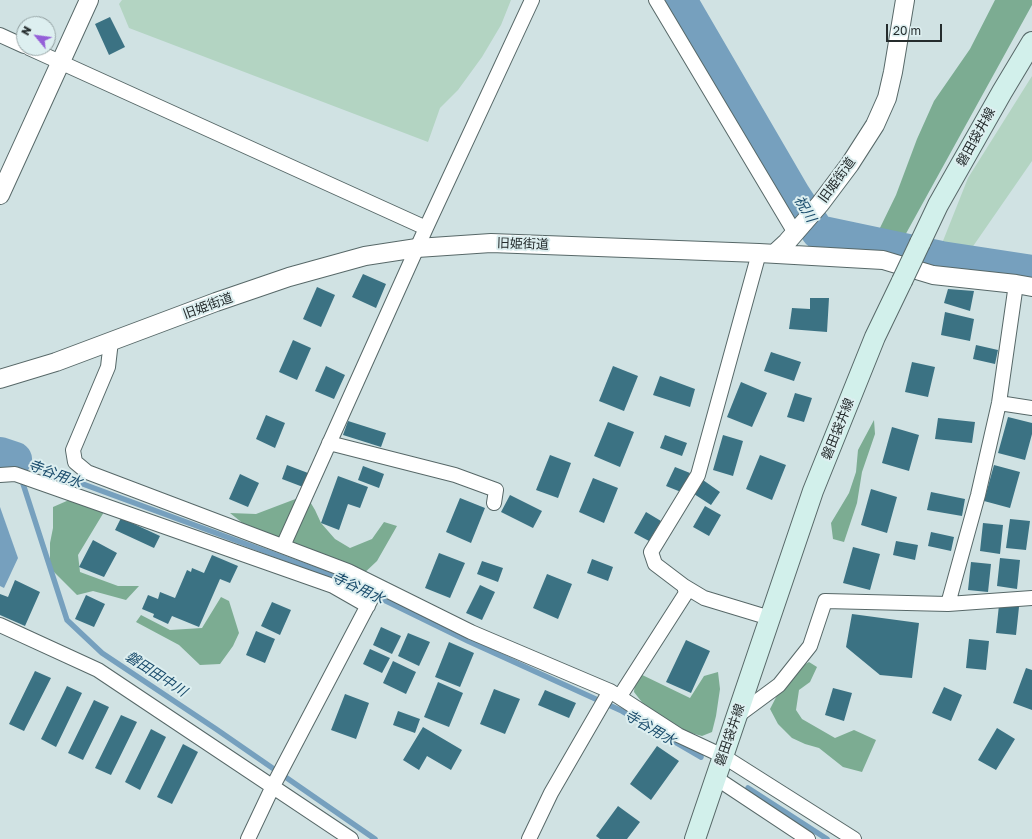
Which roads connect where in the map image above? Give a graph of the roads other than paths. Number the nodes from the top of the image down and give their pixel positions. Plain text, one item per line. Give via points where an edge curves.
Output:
1 (89, 0) edge
2 (532, 0) edge
3 (656, 0) edge
4 (904, 0) edge
5 (0, 35) edge
6 (16, 42) edge
7 (1032, 42) edge
8 (47, 56) edge
9 (60, 62) junction
10 (0, 195) edge
11 (426, 228) junction
12 (795, 233) junction
13 (417, 248) junction
14 (766, 254) junction
15 (1024, 286) edge
16 (111, 341) junction
17 (0, 379) edge
18 (999, 403) junction
19 (1032, 408) edge
20 (329, 443) junction
21 (0, 475) edge
22 (494, 503) dead end
23 (283, 546) junction
24 (378, 586) junction
25 (684, 586) junction
26 (1032, 598) edge
27 (948, 604) junction
28 (368, 606) junction
29 (770, 618) junction
30 (0, 625) edge
31 (615, 694) junction
32 (737, 716) junction
33 (723, 756) junction
34 (716, 778) junction
35 (273, 786) junction
36 (248, 839) edge
37 (352, 839) edge
38 (530, 839) edge
39 (695, 839) edge
40 (808, 839) edge
41 (854, 839) edge

1 - 9 street
2 - 11 street
3 - 12 street
4 - 12 street, 旧姫街道 via 887,98 875,125 850,164
5 - 6 street
7 - 29 main road, 磐田袋井線, bridge via 945,192 875,337 813,491
8 - 9 street
9 - 10 street
9 - 11 street
11 - 13 street
12 - 14 street, 旧姫街道
13 - 14 street, 旧姫街道 via 491,243
13 - 16 street, 旧姫街道 via 365,256 288,277
13 - 20 street
14 - 15 street via 883,260 933,275
14 - 25 street via 698,475 651,552 656,564
15 - 18 street
16 - 17 street, 旧姫街道 via 56,362
16 - 23 street via 108,367 73,450 75,462 87,472
18 - 19 street
18 - 27 street via 978,495
20 - 22 street via 462,477 496,490
20 - 23 street
21 - 28 street via 14,474 333,586
23 - 24 street via 348,571
24 - 28 street
24 - 31 street via 471,632
25 - 29 street via 704,598
25 - 31 street via 686,593
26 - 27 street
27 - 32 street via 824,601 810,646 779,685
28 - 35 street
29 - 32 main road, 磐田袋井線
30 - 35 street via 98,670
31 - 33 street via 678,735
31 - 38 street via 551,793
32 - 33 main road, 磐田袋井線
33 - 34 main road, 磐田袋井線
33 - 41 street
34 - 39 main road, 磐田袋井線
34 - 40 street
35 - 36 street
35 - 37 street

